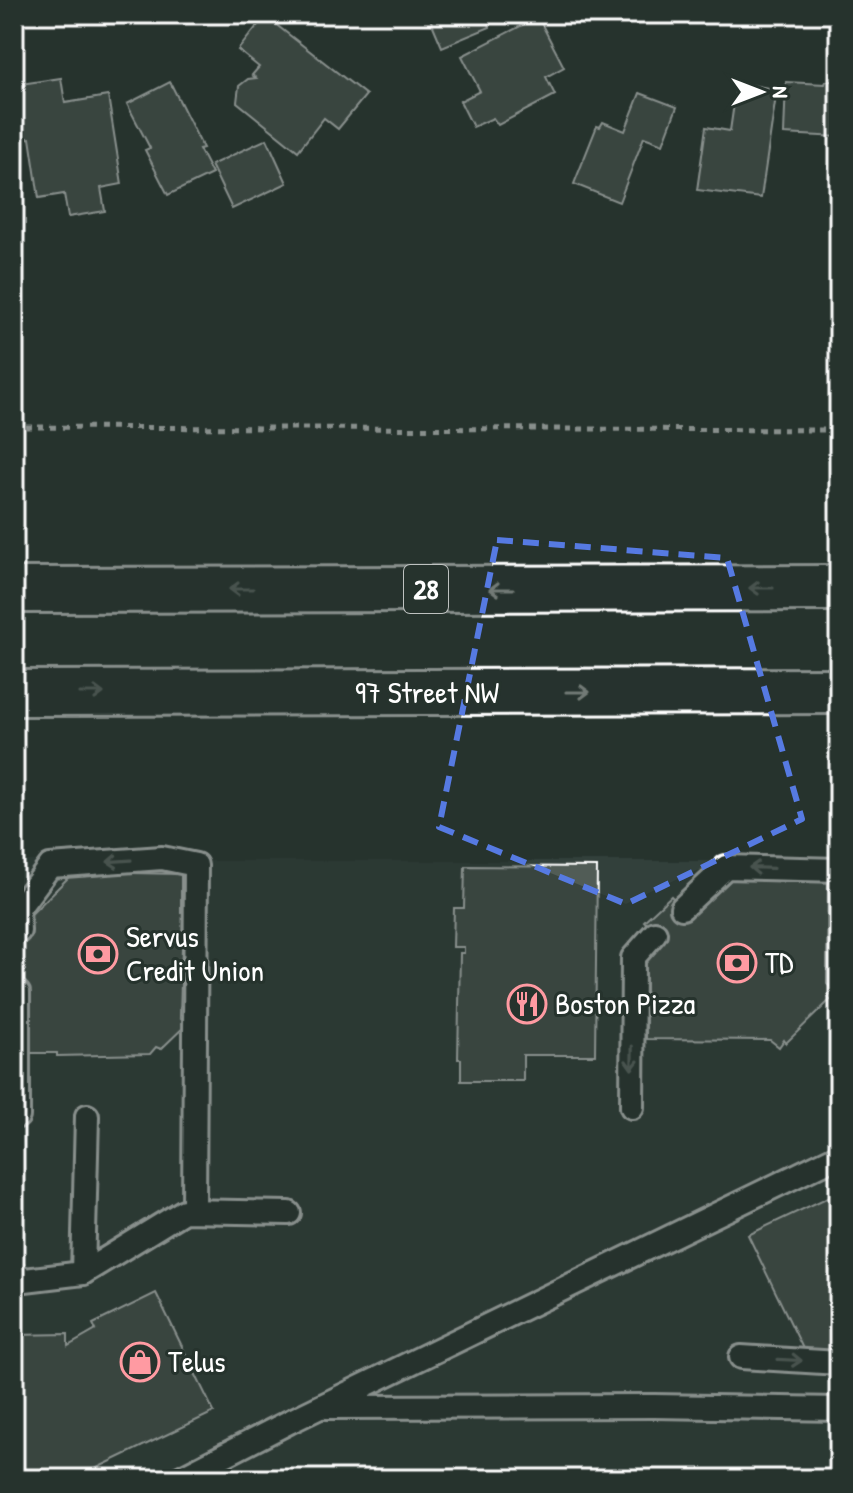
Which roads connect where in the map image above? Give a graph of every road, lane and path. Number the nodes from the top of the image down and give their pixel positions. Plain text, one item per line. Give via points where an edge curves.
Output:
1 (14, 427) edge
2 (839, 430) edge
3 (839, 588) edge
4 (14, 590) edge
5 (839, 691) edge
6 (14, 693) edge
7 (839, 870) edge
8 (682, 908) dead end
9 (19, 931) dead end
10 (655, 933) dead end
11 (18, 993) dead end
12 (632, 1107) dead end
13 (18, 1116) dead end
14 (87, 1116) dead end
15 (839, 1155) edge
16 (194, 1211) junction
17 (289, 1213) dead end
18 (14, 1273) edge
19 (83, 1273) junction
20 (741, 1357) dead end
21 (839, 1363) edge
22 (321, 1407) junction
23 (839, 1409) edge
24 (178, 1479) edge

1 - 2 path
3 -> 4 main road, 28
6 -> 5 main road, 97 Street NW
7 -> 8 lane via 726,867
16 -> 9 lane via 196,865 162,858 50,866 18,909
10 -> 12 lane via 633,958
11 - 13 lane
14 - 19 lane
15 - 22 lane
16 - 17 lane
16 - 19 lane via 184,1211
18 - 19 lane via 25,1280
20 -> 21 lane
22 - 23 lane
22 - 24 lane

